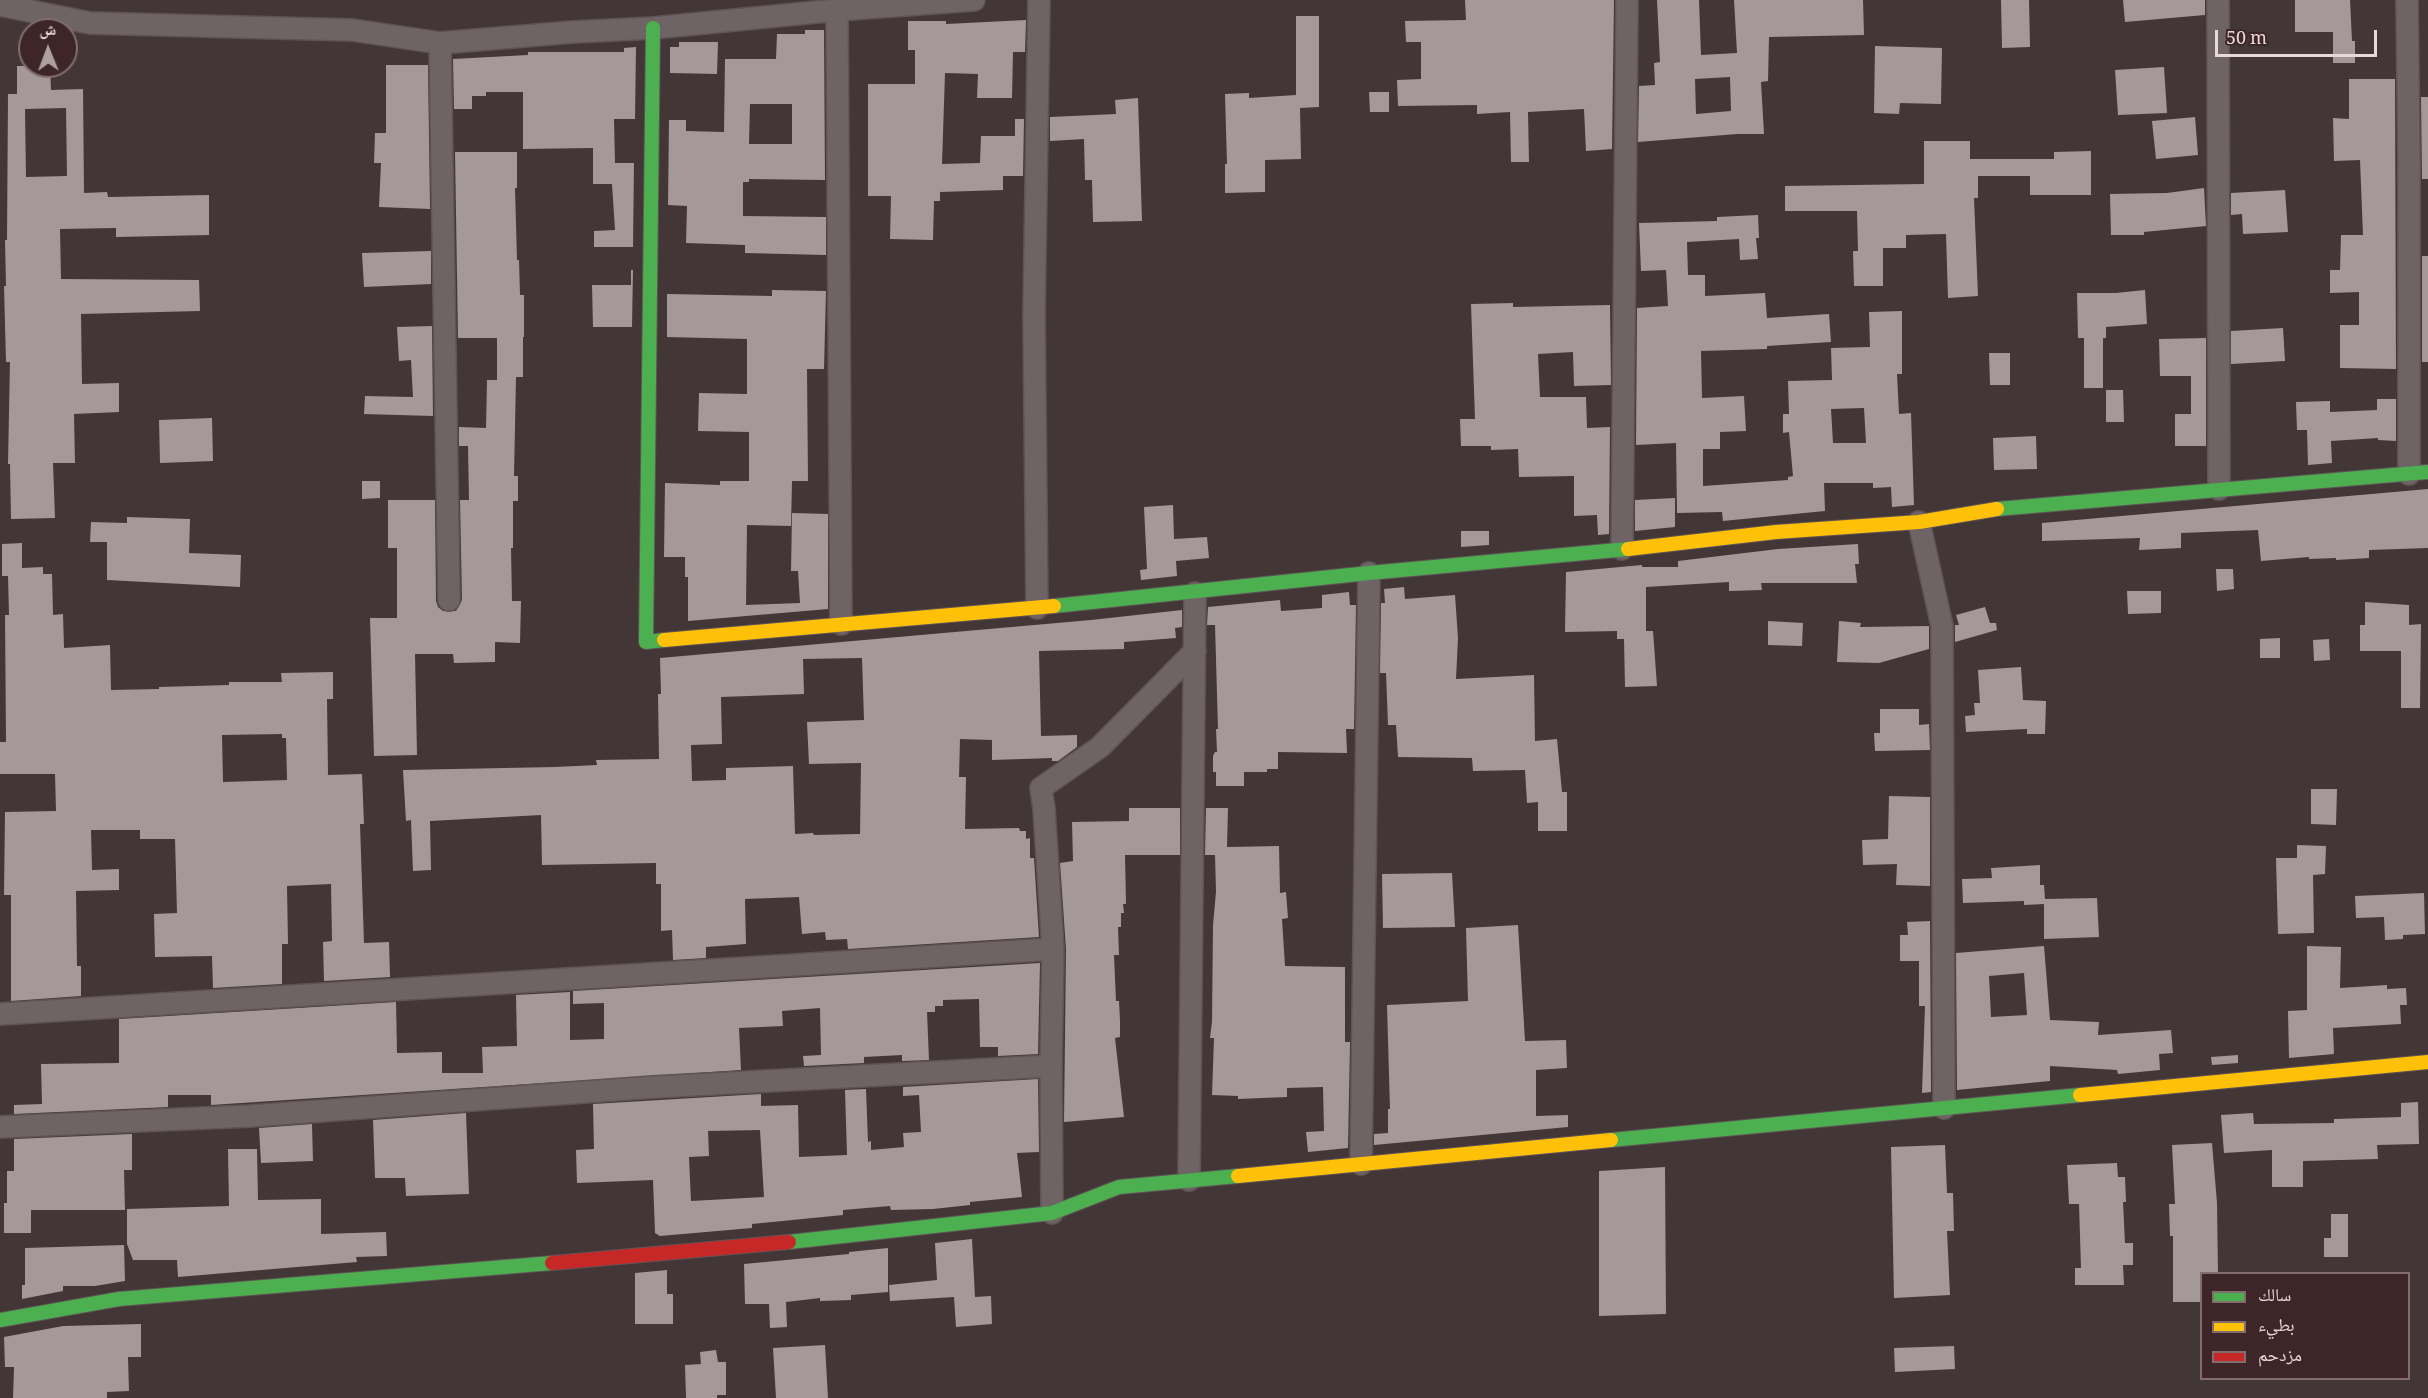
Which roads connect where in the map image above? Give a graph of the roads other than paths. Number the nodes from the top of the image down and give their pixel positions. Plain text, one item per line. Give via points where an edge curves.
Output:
1 (974, 0) edge
2 (1039, 0) edge
3 (1627, 0) edge
4 (2218, 0) edge
5 (2406, 0) edge
6 (0, 5) edge
7 (837, 10) junction
8 (653, 28) junction
9 (440, 43) junction
10 (2418, 473) edge
11 (2219, 489) junction
12 (1919, 522) junction
13 (1622, 549) junction
14 (1369, 573) junction
15 (1195, 593) junction
16 (449, 600) dead end
17 (1037, 608) junction
18 (841, 624) junction
19 (1195, 651) junction
20 (1053, 949) junction
21 (0, 1014) edge
22 (2428, 1062) edge
23 (1051, 1066) junction
24 (1944, 1108) junction
25 (0, 1126) edge
26 (1361, 1164) junction
27 (1189, 1180) junction
28 (1052, 1213) junction
29 (0, 1320) edge

1 - 7 street
2 - 17 street via 1034,314
3 - 13 street
4 - 11 street
5 - 10 street
6 - 9 street via 90,23 352,30
7 - 8 street
7 - 18 street
8 - 9 street
8 - 18 street via 646,642
9 - 16 street
10 - 11 street
11 - 12 street via 1976,511
12 - 13 street
12 - 24 street via 1942,626
13 - 14 street
14 - 15 street
14 - 26 street
15 - 17 street
15 - 19 street
17 - 18 street
19 - 20 street via 1100,747 1041,788
19 - 27 street
20 - 21 street
20 - 23 street
22 - 24 street
23 - 25 street via 665,1086 250,1116
23 - 28 street
24 - 26 street
26 - 27 street
27 - 28 street via 1119,1187
28 - 29 street via 739,1247 119,1299

